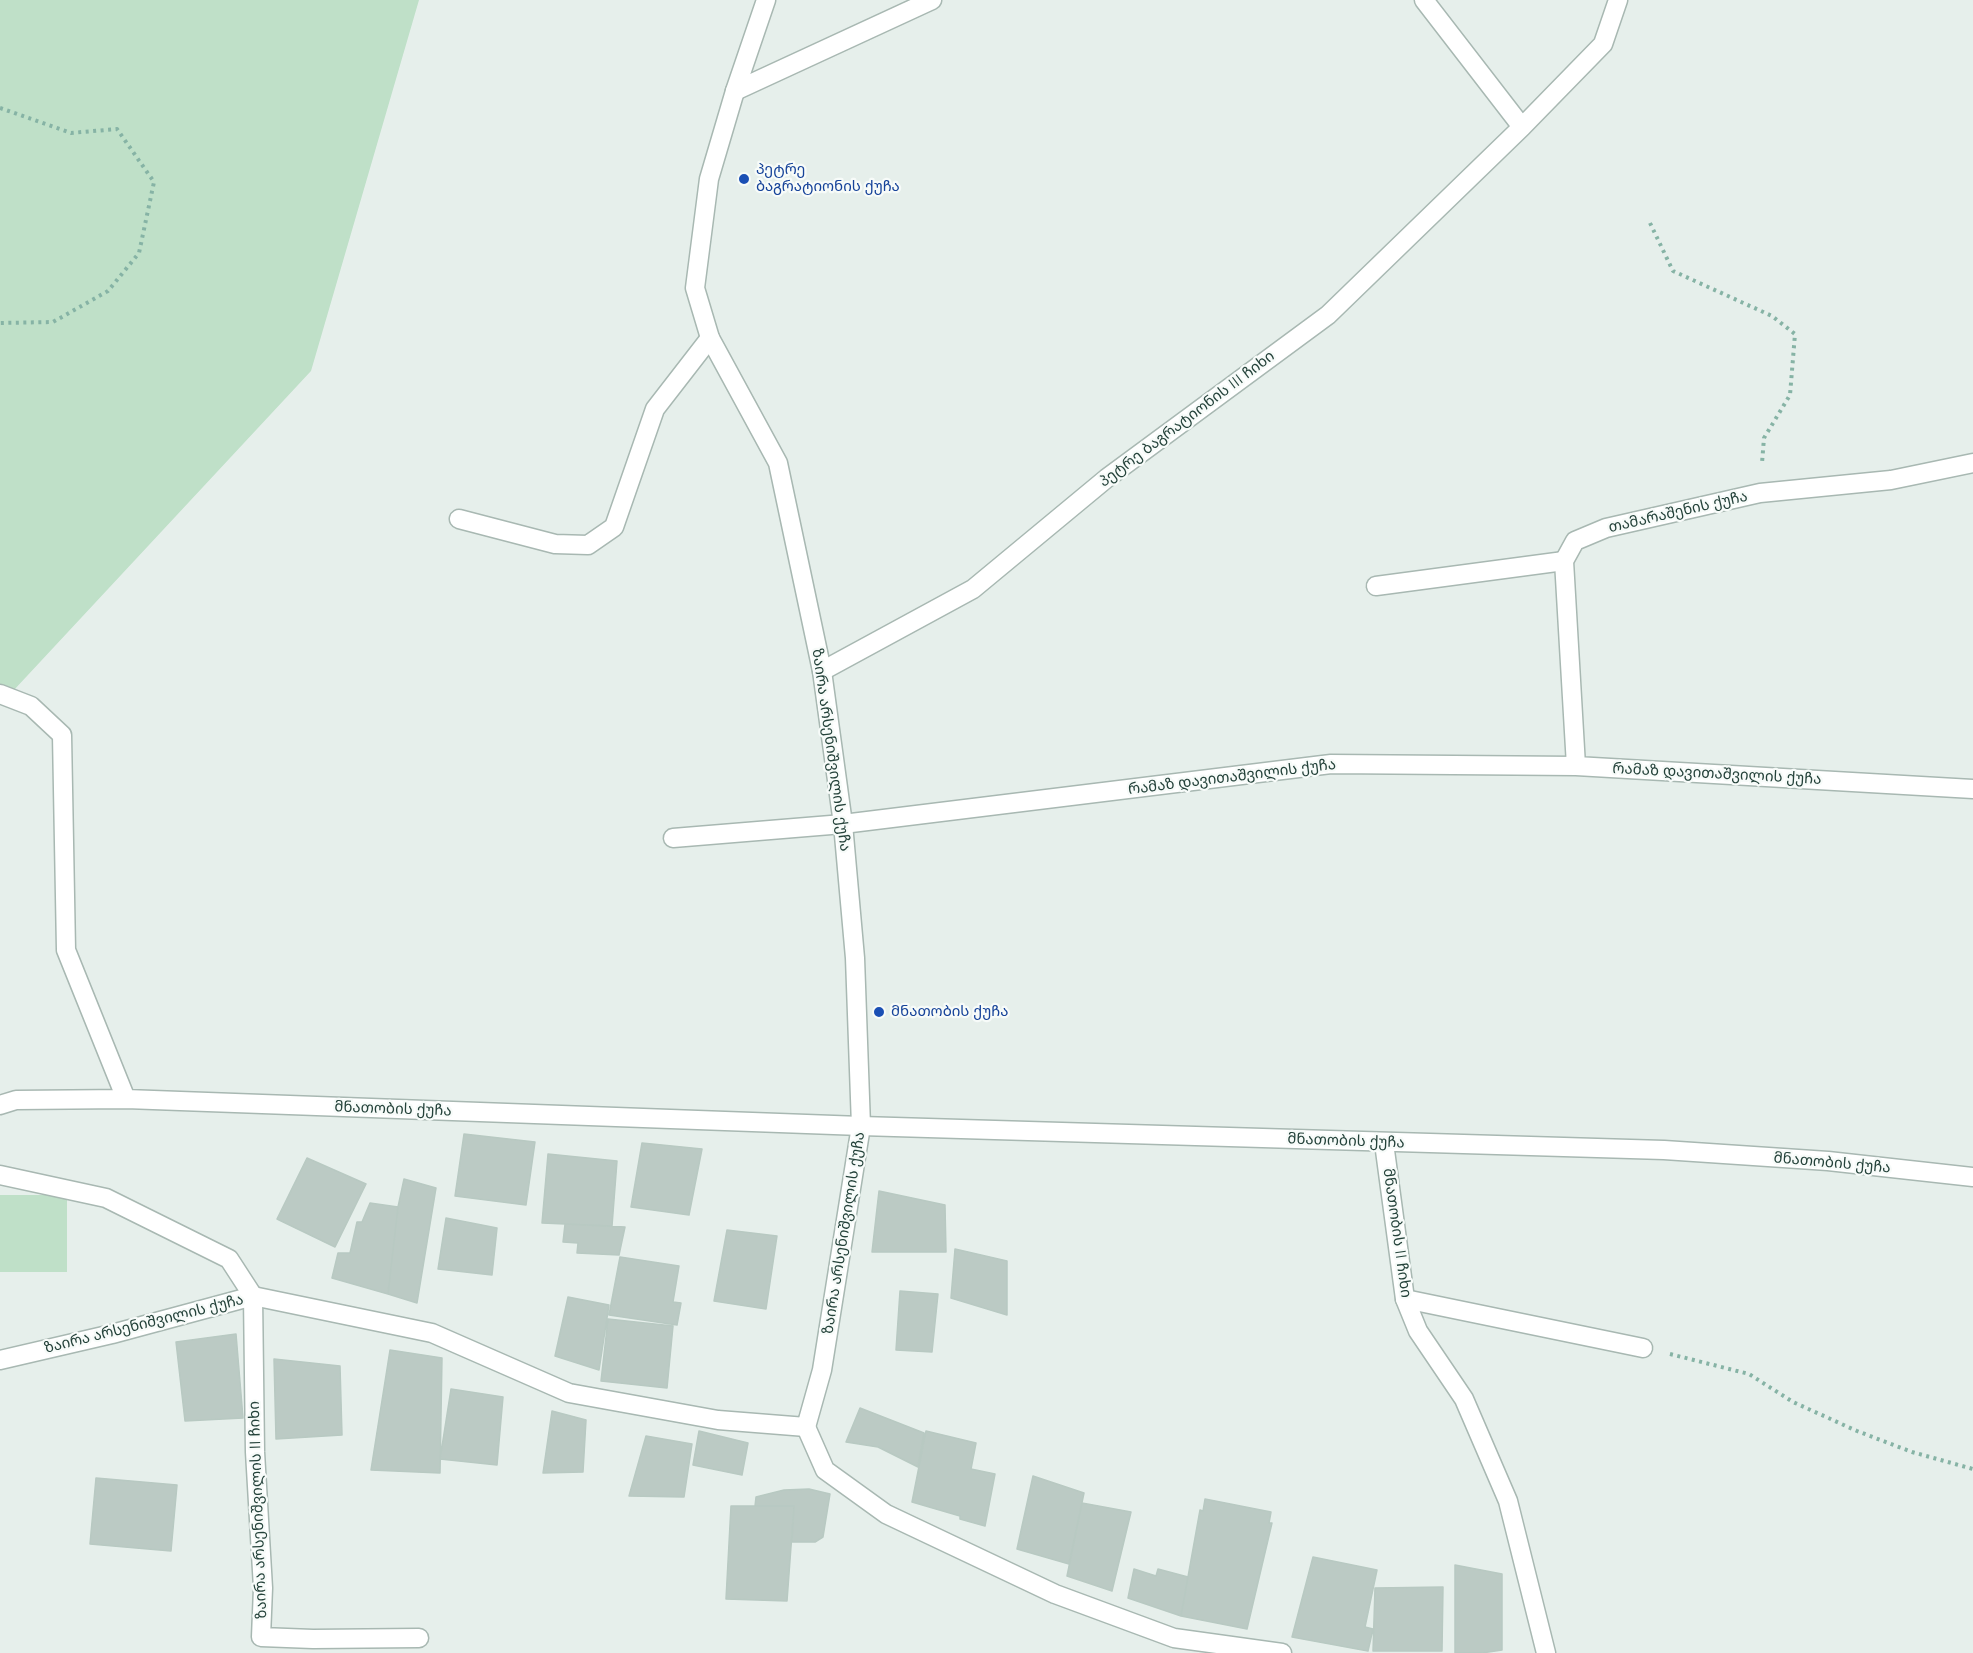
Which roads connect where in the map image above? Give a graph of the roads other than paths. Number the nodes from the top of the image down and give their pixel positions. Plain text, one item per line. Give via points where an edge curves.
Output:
1 (766, 0) edge
2 (932, 0) edge
3 (1424, 0) edge
4 (1618, 0) edge
5 (735, 91) junction
6 (1522, 127) junction
7 (710, 338) junction
8 (1973, 463) edge
9 (459, 519) dead end
10 (1564, 561) junction
11 (1376, 586) dead end
12 (822, 671) junction
13 (0, 694) edge
14 (1575, 766) junction
15 (1973, 789) edge
16 (843, 824) junction
17 (673, 838) dead end
18 (126, 1100) junction
19 (0, 1105) edge
20 (861, 1126) junction
21 (1384, 1143) junction
22 (0, 1175) edge
23 (1973, 1177) edge
24 (253, 1296) junction
25 (1405, 1299) junction
26 (1643, 1348) road end
27 (0, 1360) edge
28 (806, 1427) junction
29 (419, 1638) dead end
30 (1282, 1653) edge
31 (1546, 1653) edge

1 - 5 street, ზაირა არსენიშვილის ქუჩა
2 - 5 street
3 - 6 street
4 - 6 street, პეტრე ბაგრატიონის III ჩიხი via 1603,44
5 - 7 street, ზაირა არსენიშვილის ქუჩა via 709,179 695,288
6 - 12 street, პეტრე ბაგრატიონის III ჩიხი via 1328,315 1107,478 973,589
7 - 9 street via 655,409 614,527 588,545 555,544
7 - 12 street, ზაირა არსენიშვილის ქუჩა via 778,463
8 - 10 street, თამარაშენის ქუჩა via 1891,480 1760,493 1606,528 1575,541
10 - 11 street
10 - 14 street
12 - 16 street, ზაირა არსენიშვილის ქუჩა
13 - 18 street via 31,706 62,735 66,950
14 - 15 street, რამაზ დავითაშვილის ქუჩა
14 - 16 street, რამაზ დავითაშვილის ქუჩა via 1330,764
16 - 17 street, რამაზ დავითაშვილის ქუჩა
16 - 20 street, ზაირა არსენიშვილის ქუჩა via 855,958
18 - 19 street, მნათობის ქუჩა via 16,1100
18 - 20 street, მნათობის ქუჩა
20 - 21 street, მნათობის ქუჩა
20 - 28 street, ზაირა არსენიშვილის ქუჩა via 822,1370
21 - 23 street, მნათობის ქუჩა via 1664,1150 1828,1161
21 - 25 street, მნათობის II ჩიხი
22 - 24 street via 106,1198 229,1259
24 - 27 street, ზაირა არსენიშვილის ქუჩა
24 - 28 street, ზაირა არსენიშვილის ქუჩა via 432,1333 569,1393 718,1420
24 - 29 street, ზაირა არსენიშვილის II ჩიხი via 255,1452 263,1588 261,1637
25 - 26 street
25 - 31 street, მნათობის II ჩიხი via 1418,1331 1464,1399 1508,1502
28 - 30 street via 825,1470 886,1514 1055,1594 1174,1638

